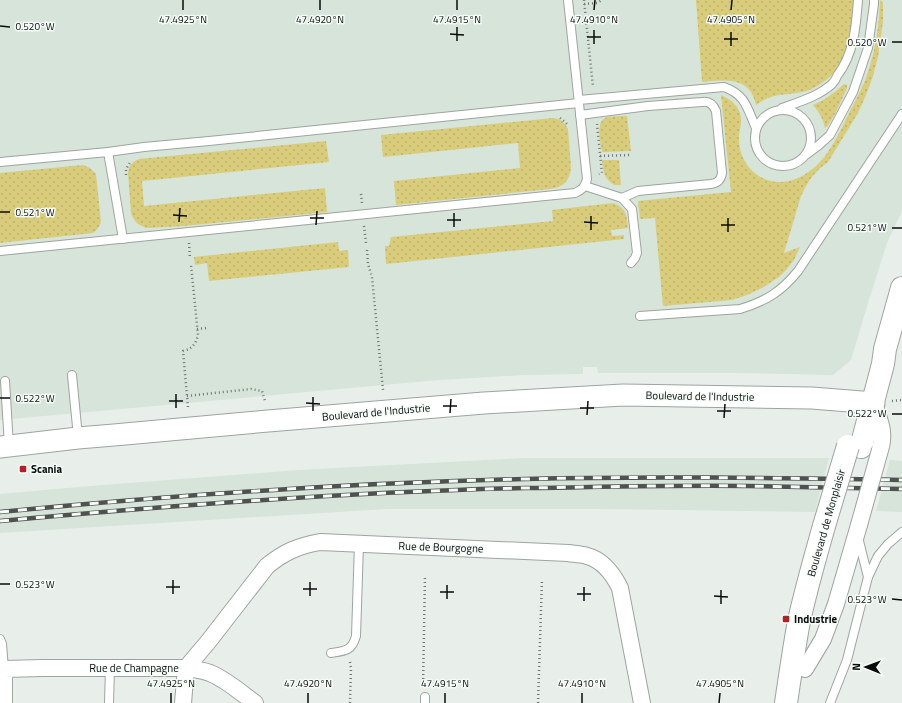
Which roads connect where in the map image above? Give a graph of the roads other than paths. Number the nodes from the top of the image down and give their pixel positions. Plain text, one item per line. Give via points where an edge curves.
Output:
1 (568, 0) edge
2 (858, 0) edge
3 (874, 0) edge
4 (579, 102) junction
5 (780, 109) junction
6 (902, 114) edge
7 (580, 115) junction
8 (756, 128) junction
9 (108, 152) junction
10 (806, 154) junction
11 (0, 162) edge
12 (585, 186) junction
13 (622, 198) junction
14 (123, 239) junction
15 (0, 251) edge
16 (631, 263) dead end
17 (902, 288) edge
18 (640, 316) dead end
19 (72, 375) dead end
20 (5, 381) dead end
21 (866, 402) junction
22 (78, 438) junction
23 (5, 446) edge
24 (863, 448) junction
25 (845, 528) junction
26 (902, 532) edge
27 (359, 544) junction
28 (868, 577) junction
29 (0, 639) edge
30 (331, 653) dead end
31 (4, 668) junction
32 (110, 668) junction
33 (186, 668) junction
34 (4, 703) edge
35 (109, 703) edge
36 (183, 703) edge
37 (254, 703) edge
38 (642, 703) edge
39 (786, 703) edge
40 (800, 703) edge
41 (830, 703) edge

1 - 4 lane
2 - 5 lane via 851,49 843,68 832,83 812,97
3 - 10 lane via 868,48 853,92 830,135
4 - 7 lane
4 - 8 lane via 724,87 741,97
4 - 9 lane
5 - 8 lane via 763,117
5 - 10 lane via 794,112 806,120 811,141
6 - 18 lane via 798,271 776,293 740,309
7 - 12 lane via 587,175
7 - 13 lane via 707,101 714,106 722,172 719,181 715,184 638,191
8 - 10 lane via 756,146 767,161 778,166 791,165
9 - 11 lane
9 - 14 lane
12 - 13 lane
12 - 14 lane via 575,193
13 - 16 lane via 632,209 634,220 637,253
14 - 15 lane
17 - 21 main road, Boulevard de Monplaisir via 884,349 876,362
19 - 22 lane
20 - 23 lane
21 - 22 street, Boulevard de l'Industrie via 812,398 623,395 469,405
21 - 24 main road, Boulevard de Monplaisir
21 - 24 street via 882,427 883,436
22 - 23 street, Boulevard de l'Industrie
24 - 25 main road, Boulevard de Monplaisir, bridge
24 - 25 street, bridge
25 - 28 lane
25 - 39 main road, Boulevard de Monplaisir via 812,570 800,620
25 - 40 main road, Boulevard de Monplaisir via 821,583
26 - 28 lane via 878,556
27 - 30 lane via 355,642 348,650
27 - 33 street, Rue de Bourgogne via 306,544 274,560
27 - 38 street, Rue de Bourgogne via 568,553 588,556 602,563 614,576 620,588
28 - 41 lane via 847,660
29 - 31 lane
31 - 32 street, Rue de Champagne
31 - 34 street
32 - 33 street, Rue de Champagne
32 - 35 lane
33 - 36 street
33 - 37 street, Rue de Champagne via 211,674

